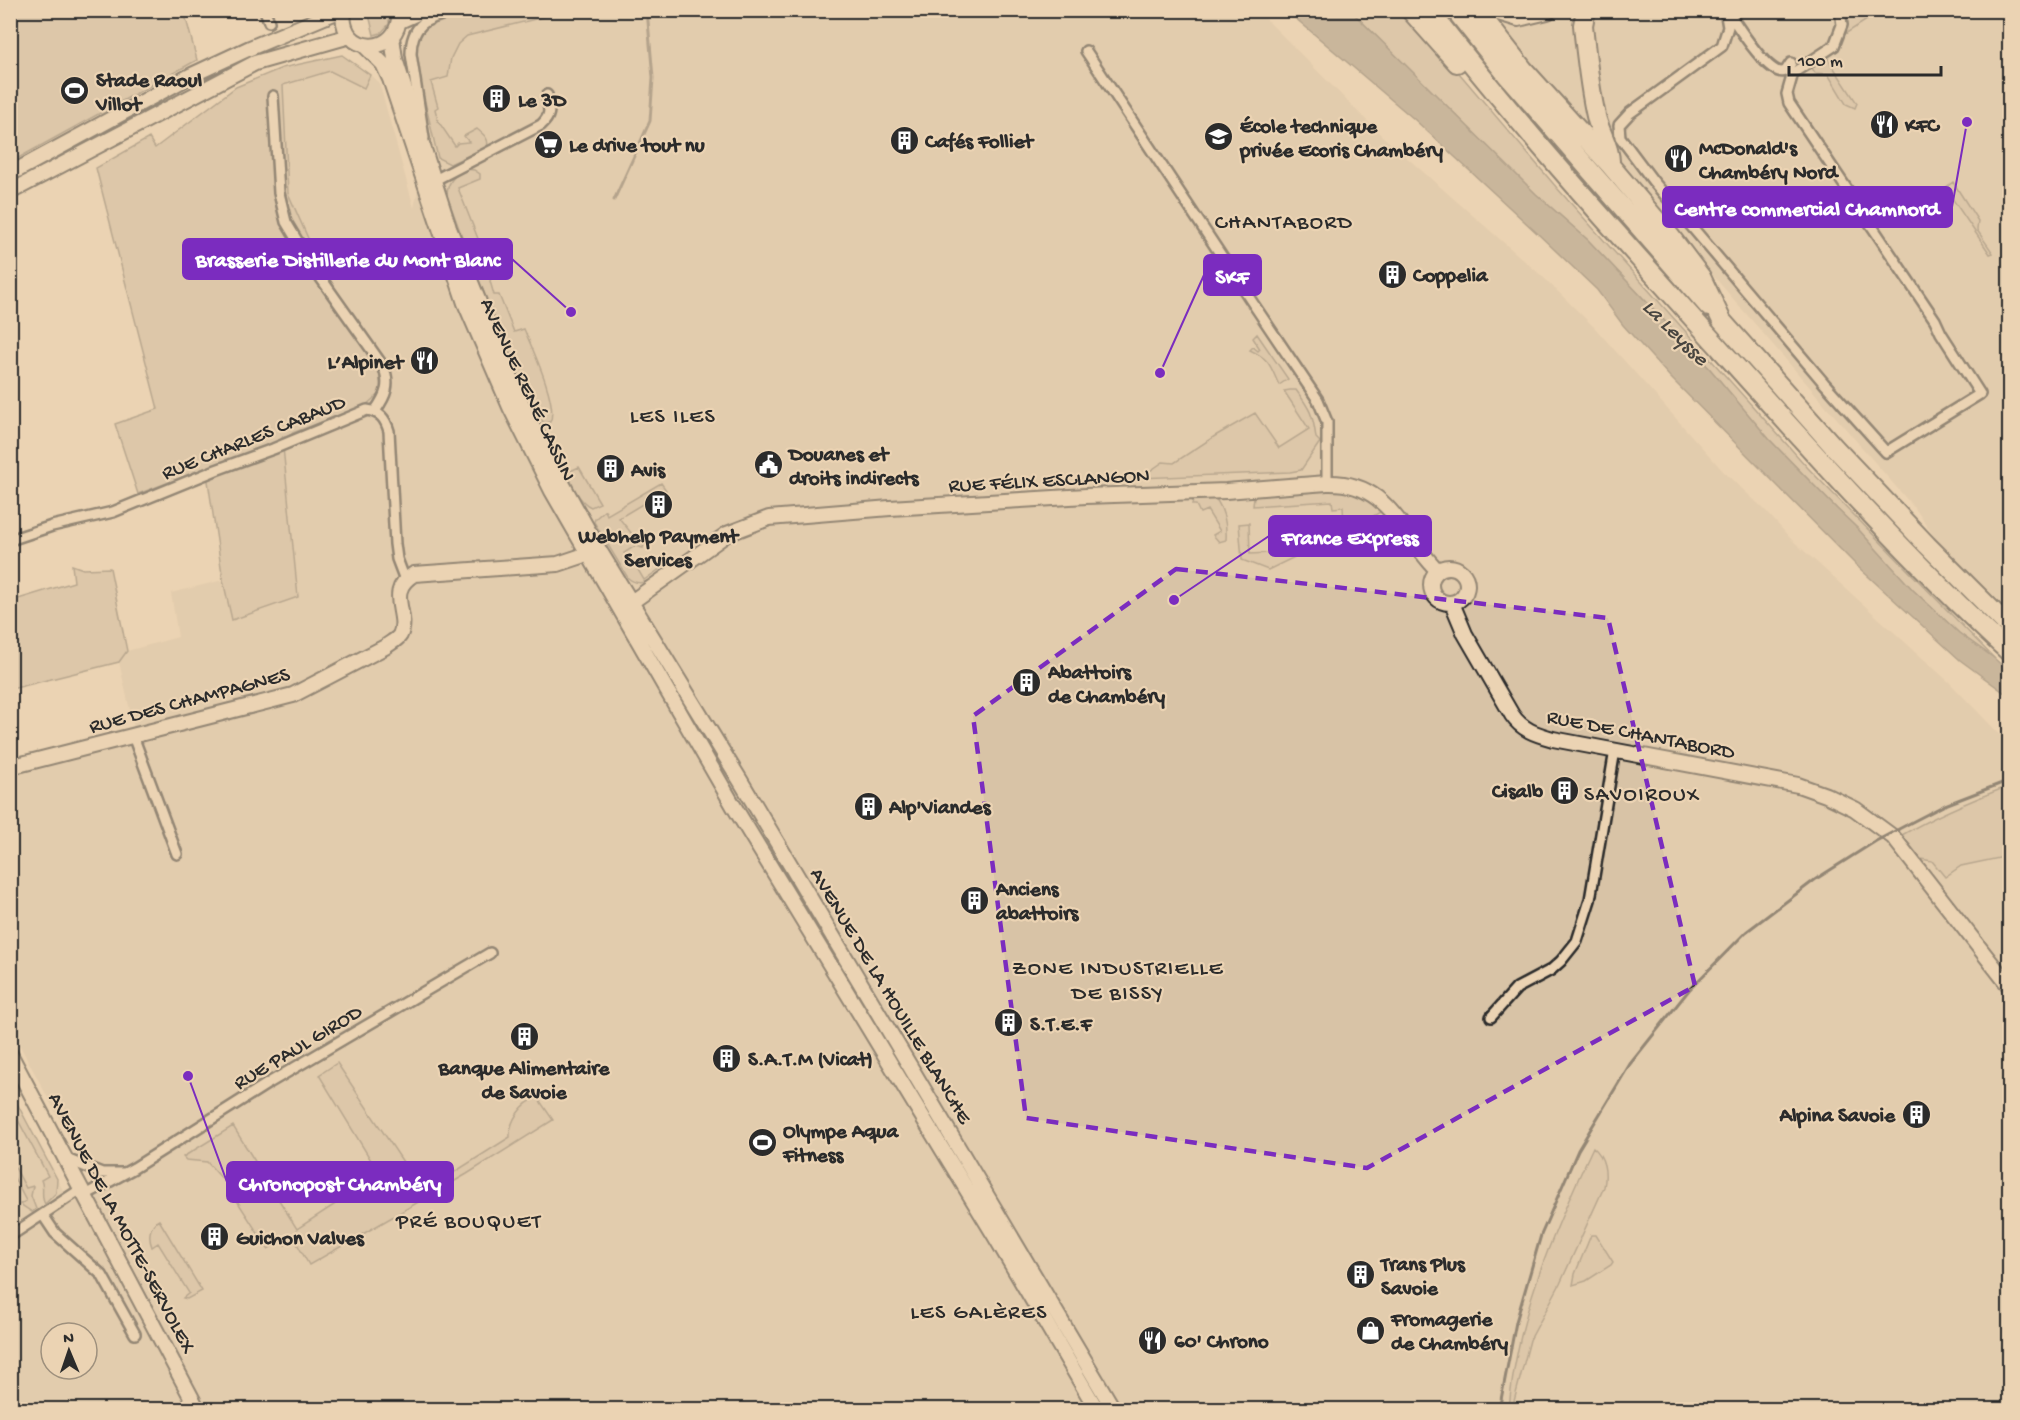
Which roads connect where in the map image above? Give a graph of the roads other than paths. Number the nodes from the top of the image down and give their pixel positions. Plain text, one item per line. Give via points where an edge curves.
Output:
1 (266, 10) edge
2 (342, 10) edge
3 (424, 10) edge
4 (458, 10) edge
5 (1410, 10) edge
6 (1429, 10) edge
7 (1455, 10) edge
8 (1477, 10) edge
9 (1495, 10) edge
10 (1547, 10) edge
11 (1586, 10) edge
12 (1726, 10) edge
13 (1840, 10) edge
14 (1516, 13) edge
15 (399, 16) edge
16 (269, 22) dead end
17 (350, 36) junction
18 (392, 37) junction
19 (365, 46) junction
20 (1086, 51) dead end
21 (1791, 63) dead end
22 (547, 95) dead end
23 (273, 96) dead end
24 (1534, 140) junction
25 (424, 147) junction
26 (1610, 165) junction
27 (10, 174) edge
28 (429, 183) junction
29 (10, 192) edge
30 (1722, 321) junction
31 (375, 411) junction
32 (1327, 483) junction
33 (10, 540) edge
34 (593, 553) junction
35 (1438, 571) junction
36 (405, 580) junction
37 (1452, 603) junction
38 (626, 607) junction
39 (2010, 628) edge
40 (2010, 653) edge
41 (133, 736) junction
42 (1615, 750) junction
43 (10, 767) edge
44 (177, 854) dead end
45 (490, 953) dead end
46 (2010, 987) edge
47 (1491, 1017) dead end
48 (10, 1054) edge
49 (66, 1159) junction
50 (125, 1173) junction
51 (83, 1192) junction
52 (44, 1215) junction
53 (10, 1236) edge
54 (135, 1334) dead end
55 (198, 1410) edge
56 (1097, 1410) edge
57 (1114, 1410) edge

1 - 16 street
2 - 17 main road
2 - 27 main road via 192,75
3 - 15 main road
4 - 25 street, AVENUE RENÉ CASSIN via 425,21 411,41
5 - 24 highway
6 - 24 highway
7 - 30 highway
8 - 26 highway via 1524,70
9 - 14 highway
10 - 14 highway via 1527,16
11 - 26 highway via 1583,25 1591,91
12 - 13 street via 1728,27 1722,46 1630,113 1619,125 1620,137 1656,185 1886,452 1980,394 1789,103 1787,94 1793,73 1834,46 1842,25
12 - 21 street via 1766,64 1783,72
15 - 18 main road
17 - 19 main road, AVENUE RENÉ CASSIN
17 - 29 main road via 255,63
18 - 19 main road via 385,43
18 - 25 main road, AVENUE RENÉ CASSIN via 395,59
19 - 28 main road, AVENUE RENÉ CASSIN via 383,64
20 - 32 street via 1318,400 1327,422
22 - 28 street via 548,118 540,125
23 - 31 street via 279,193 286,222 383,366 388,384
24 - 40 highway via 1850,493
25 - 28 main road, AVENUE RENÉ CASSIN
26 - 30 highway via 1701,277
28 - 34 main road, AVENUE RENÉ CASSIN via 456,280 477,334 552,491
30 - 39 highway via 1835,448
31 - 33 street, RUE CHARLES CABAUD via 367,410 113,512
31 - 36 street, RUE CHARLES CABAUD via 390,431 395,544
32 - 35 main road via 1361,488 1381,499
32 - 38 main road, RUE FÉLIX ESCLANGON via 769,518 727,534
34 - 36 main road via 558,564 422,573
34 - 38 main road, AVENUE RENÉ CASSIN
35 - 37 main road via 1431,581 1432,592 1441,601
35 - 37 main road via 1454,567 1466,578 1465,594
36 - 41 main road, RUE DES CHAMPAGNES via 399,594 400,634 385,647 293,695
37 - 42 main road, RUE DE CHANTABORD via 1465,634 1521,726 1553,739
38 - 56 main road, AVENUE DE LA HOUILLE BLANCHE via 733,805
38 - 57 main road, AVENUE DE LA HOUILLE BLANCHE via 740,780
41 - 43 main road, RUE DES CHAMPAGNES
41 - 44 street
42 - 46 main road, RUE DE CHANTABORD via 1798,785 1855,809 1888,833
42 - 47 street via 1592,890 1577,940 1551,970 1517,988
45 - 50 street, RUE PAUL GIROD
48 - 49 main road, AVENUE DE LA MOTTE-SERVOLEX
49 - 50 street via 102,1173
49 - 51 main road, AVENUE DE LA MOTTE-SERVOLEX
50 - 51 street, RUE PAUL GIROD
51 - 52 street, RUE PAUL GIROD
51 - 55 main road, AVENUE DE LA MOTTE-SERVOLEX
52 - 53 street, RUE PAUL GIROD
52 - 54 street via 55,1233 102,1275

